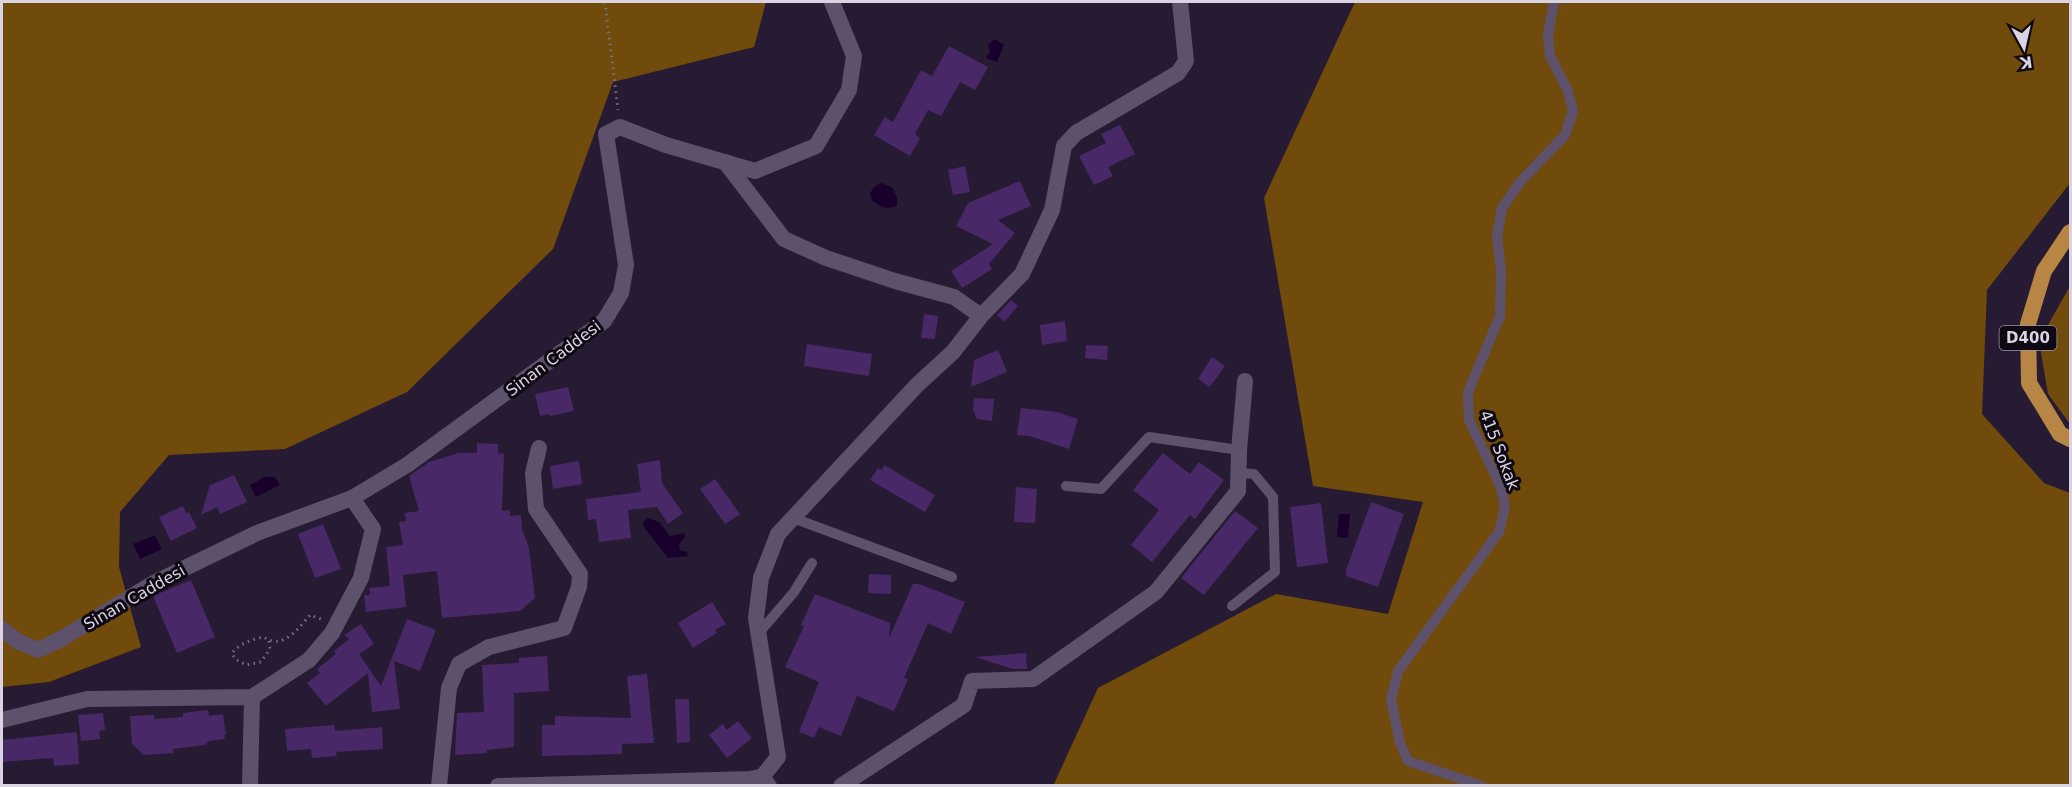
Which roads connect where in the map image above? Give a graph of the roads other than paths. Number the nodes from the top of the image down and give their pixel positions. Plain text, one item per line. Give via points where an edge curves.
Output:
1 (832, 2) edge
2 (1180, 2) edge
3 (1554, 2) edge
4 (725, 162) junction
5 (2070, 232) edge
6 (981, 316) junction
7 (1245, 381) dead end
8 (2070, 439) edge
9 (538, 448) dead end
10 (1239, 450) junction
11 (1239, 473) junction
12 (1066, 486) dead end
13 (351, 498) junction
14 (793, 518) junction
15 (812, 563) dead end
16 (952, 577) dead end
17 (1232, 606) dead end
18 (2, 629) edge
19 (758, 634) junction
20 (252, 698) junction
21 (2, 720) edge
22 (765, 781) edge
23 (250, 786) edge
24 (439, 786) edge
25 (498, 786) edge
26 (841, 786) edge
27 (1482, 786) edge

1 - 4 street via 854,56 849,90 816,146 755,171
2 - 6 street via 1186,61 1178,73 1076,133 1064,146 1052,210 1022,274
3 - 27 lane, 415 Sokak via 1548,35 1550,56 1568,91 1573,111 1565,135 1521,181 1502,208 1497,236 1502,271 1500,316 1468,392 1469,420 1500,485 1505,506 1501,524 1398,672 1391,699 1408,761
4 - 6 street via 784,239 826,258 954,297
4 - 13 street, Sinan Caddesi via 620,127 606,134 626,265 621,293 604,321 407,465
5 - 8 highway, D400 via 2044,271 2028,324 2029,383 2060,434
6 - 14 street via 953,352 917,385
7 - 10 street
9 - 24 street via 532,473 536,509 580,574 579,587 564,628 489,647 459,664 449,688
10 - 11 street
10 - 12 lane via 1149,437 1101,489
11 - 17 lane via 1254,474 1273,497 1275,572
11 - 26 street via 1238,491 1156,592 1033,679 972,681 964,705
13 - 18 street, Sinan Caddesi via 257,532 152,584 38,650
13 - 20 street via 373,530 361,578 332,633 309,660
14 - 16 lane
14 - 19 street via 778,534 761,578
15 - 19 lane via 794,592
19 - 22 street via 778,758
20 - 21 street via 87,699
20 - 23 street
22 - 25 street

